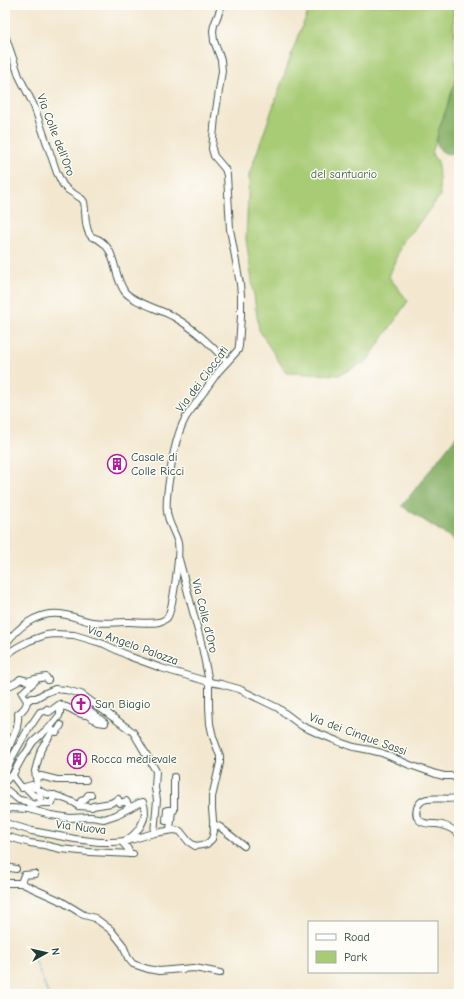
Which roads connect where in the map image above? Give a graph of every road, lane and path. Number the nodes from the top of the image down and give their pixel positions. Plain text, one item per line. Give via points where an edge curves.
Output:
1 (222, 5) edge
2 (5, 35) edge
3 (227, 362) junction
4 (178, 555) junction
5 (5, 646) edge
6 (5, 656) edge
7 (35, 679) junction
8 (48, 680) dead end
9 (209, 682) junction
10 (5, 688) edge
11 (83, 696) junction
12 (27, 702) junction
13 (60, 705) junction
14 (61, 724) dead end
15 (52, 729) junction
16 (5, 754) edge
17 (5, 774) edge
18 (12, 776) junction
19 (36, 777) junction
20 (174, 777) dead end
21 (5, 779) edge
22 (459, 779) edge
23 (86, 780) dead end
24 (25, 787) junction
25 (36, 788) junction
26 (5, 789) edge
27 (54, 795) junction
28 (91, 795) dead end
29 (459, 797) edge
30 (41, 803) junction
31 (78, 806) junction
32 (130, 808) junction
33 (5, 810) edge
34 (5, 823) edge
35 (213, 824) junction
36 (170, 830) junction
37 (154, 833) junction
38 (459, 834) edge
39 (5, 836) edge
40 (122, 842) junction
41 (244, 846) dead end
42 (5, 867) edge
43 (16, 869) dead end
44 (35, 874) dead end
45 (5, 883) edge
46 (21, 883) junction
47 (220, 973) dead end

1 - 3 street, Via dei Cioccati via 213,31 222,71 212,149 227,175 230,229 242,301 240,346
2 - 3 street, Via Colle dell'Oro via 57,173 68,190 84,202 89,232 108,248 125,292 179,320 207,341
3 - 4 street, Via dei Cioccati via 186,417 178,437 166,508 179,549
4 - 5 street, Via dei Cioccati via 172,605 164,620 100,623 60,614 47,614 24,625
4 - 9 street, Via Colle d'Oro
6 - 9 street, Via Angelo Palozza via 38,637 55,634 74,635 104,644 131,657
7 - 8 street via 46,677
7 - 10 street via 20,679
7 - 12 street via 22,693
9 - 22 street, Via dei Cinque Sassi via 253,695 315,732 354,747 382,753 436,774
9 - 35 street, Via Colle d'Oro via 210,722 220,753 212,797
11 - 12 street via 55,689
11 - 13 street via 90,702 88,709 105,724
11 - 37 street via 133,732 156,771
12 - 16 street via 18,714 17,728
13 - 15 street via 59,715
13 - 17 street via 49,712 47,709 40,712 28,729
14 - 15 street via 57,732
15 - 18 street via 45,731 33,742
15 - 19 street via 41,749 35,771
18 - 21 street
18 - 24 street via 22,788
19 - 23 street
19 - 25 street
20 - 36 street via 174,810
24 - 25 street via 32,785
24 - 30 street via 40,798
25 - 27 street via 45,794
26 - 30 street via 19,800 34,805
27 - 30 street via 52,803
27 - 31 street
28 - 31 street via 81,800
29 - 38 street via 427,799 418,806 416,814 422,822 444,826
31 - 32 street via 92,807 112,803 118,799 120,804 126,801
32 - 33 street via 104,819 70,818 23,809
32 - 40 street via 143,802 144,820 132,836
34 - 40 street, Via Nuova via 75,839
35 - 36 street, Via Colle d'Oro via 214,833 209,843 196,846 187,841 180,831
35 - 41 street
36 - 37 street, Via Nuova
37 - 40 street, Via Nuova
39 - 40 street via 61,849 131,854
42 - 43 street
44 - 46 street via 24,874
45 - 46 street
46 - 47 street via 95,918 111,930 133,964 148,969 193,968

